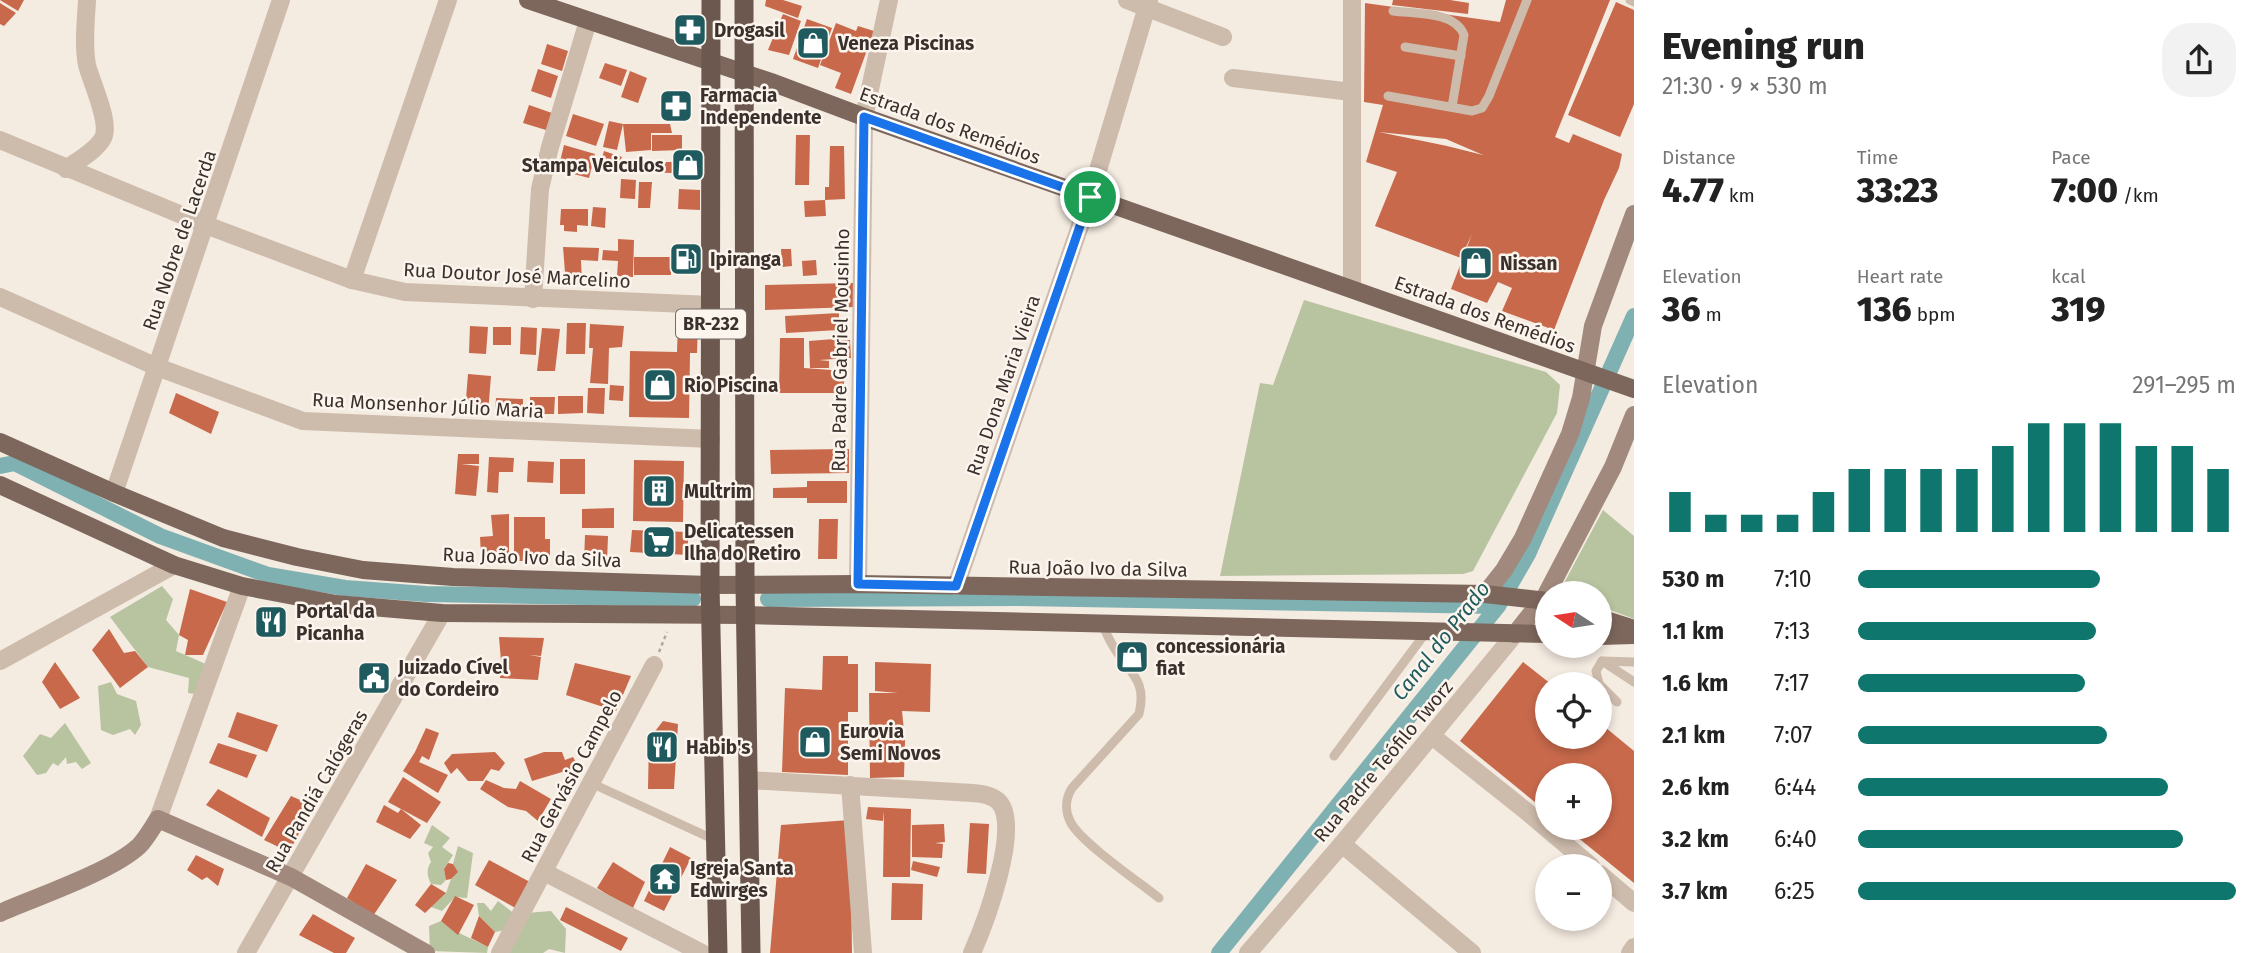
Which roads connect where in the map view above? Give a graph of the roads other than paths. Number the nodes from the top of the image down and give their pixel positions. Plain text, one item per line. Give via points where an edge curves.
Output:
1 (87, 0) edge
2 (281, 0) edge
3 (448, 0) edge
4 (528, 0) edge
5 (711, 0) edge
6 (744, 0) edge
7 (888, 0) edge
8 (1127, 0) edge
9 (1352, 0) edge
10 (1527, 0) edge
11 (1149, 4) edge
12 (1393, 11) dead end
13 (588, 20) junction
14 (1223, 37) dead end
15 (1405, 47) dead end
16 (1461, 56) junction
17 (711, 63) junction
18 (746, 74) junction
19 (1233, 78) dead end
20 (1352, 92) junction
21 (1388, 96) dead end
22 (1452, 107) junction
23 (864, 117) junction
24 (0, 141) edge
25 (66, 169) junction
26 (1090, 197) junction
27 (1634, 214) edge
28 (206, 225) junction
29 (352, 281) junction
30 (1352, 289) junction
31 (0, 297) edge
32 (533, 299) junction
33 (711, 305) junction
34 (157, 367) junction
35 (1592, 374) junction
36 (1632, 389) edge
37 (1634, 415) edge
38 (711, 439) junction
39 (0, 442) edge
40 (2, 488) edge
41 (114, 493) junction
42 (174, 565) junction
43 (1554, 581) edge
44 (858, 584) junction
45 (710, 585) junction
46 (745, 585) junction
47 (242, 586) junction
48 (956, 586) junction
49 (1491, 595) junction
50 (1535, 597) edge
51 (1535, 610) edge
52 (442, 613) junction
53 (711, 615) junction
54 (745, 615) junction
55 (1612, 622) edge
56 (1102, 623) junction
57 (1634, 629) edge
58 (1427, 631) junction
59 (1515, 634) junction
60 (1535, 634) edge
61 (1634, 635) edge
62 (1612, 636) edge
63 (0, 661) edge
64 (1602, 662) junction
65 (1634, 662) edge
66 (654, 665) road end
67 (1596, 672) edge
68 (1634, 682) edge
69 (1612, 697) edge
70 (1617, 702) dead end
71 (1432, 736) junction
72 (1334, 756) dead end
73 (748, 780) junction
74 (591, 783) junction
75 (850, 785) junction
76 (158, 819) junction
77 (717, 841) junction
78 (1342, 845) junction
79 (1577, 854) edge
80 (544, 872) junction
81 (291, 877) junction
82 (1612, 885) edge
83 (1159, 898) dead end
84 (1634, 903) edge
85 (0, 913) edge
86 (1634, 947) edge
87 (246, 953) edge
88 (426, 953) edge
89 (500, 953) edge
90 (702, 953) edge
91 (718, 953) edge
92 (751, 953) edge
93 (863, 953) edge
94 (972, 953) edge
95 (1250, 953) edge
96 (1472, 953) edge
97 (1630, 953) edge

1 - 25 street via 87,62 105,131 94,148
2 - 28 street, Rua Nobre de Lacerda
3 - 29 street
4 - 13 main road, Estrada dos Remédios
5 - 17 highway, BR-232
6 - 18 highway, BR-232
7 - 23 street, Rua Padre Gabriel Mousinho
8 - 11 street
9 - 20 street
10 - 22 lane via 1482,108
11 - 14 street
11 - 26 street, Rua Dona Maria Vieira
12 - 16 lane via 1451,19 1464,35
13 - 17 main road, Estrada dos Remédios
13 - 32 street via 540,189
15 - 16 lane
16 - 22 lane
17 - 18 main road, Estrada dos Remédios
17 - 33 highway, BR-232
18 - 23 main road, Estrada dos Remédios
18 - 46 highway, BR-232
19 - 20 street
20 - 30 street
21 - 22 lane
23 - 26 main road, Estrada dos Remédios
23 - 44 street, Rua Padre Gabriel Mousinho
24 - 25 street, Rua Doutor José Marcelino
25 - 28 street, Rua Doutor José Marcelino
26 - 30 main road, Estrada dos Remédios
26 - 48 street, Rua Dona Maria Vieira
27 - 35 main road via 1593,326
28 - 29 street, Rua Doutor José Marcelino
28 - 34 street, Rua Nobre de Lacerda
29 - 32 street, Rua Doutor José Marcelino via 405,292
30 - 35 main road, Estrada dos Remédios
31 - 34 street, Rua Monsenhor Júlio Maria
32 - 33 street, Rua Doutor José Marcelino
33 - 38 highway, BR-232
34 - 38 street, Rua Monsenhor Júlio Maria via 303,421
34 - 41 street, Rua Nobre de Lacerda
35 - 36 main road, Estrada dos Remédios
35 - 49 main road via 1545,490
37 - 43 main road, Rua Padre Teófilo Tworz via 1613,467
38 - 45 highway, BR-232
39 - 41 main road, Rua João Ivo da Silva
40 - 42 main road
41 - 45 main road, Rua João Ivo da Silva via 223,538 363,570
42 - 47 main road
42 - 63 street
44 - 46 main road, Rua João Ivo da Silva
44 - 48 main road, Rua João Ivo da Silva
45 - 46 main road, Rua João Ivo da Silva
45 - 53 highway, BR-232
46 - 54 highway, BR-232
47 - 52 main road via 336,604
47 - 76 street
48 - 49 main road, Rua João Ivo da Silva
49 - 50 main road, Rua João Ivo da Silva
51 - 59 main road, Rua Padre Teófilo Tworz
52 - 53 main road
52 - 81 street, Rua Pandiá Calógeras
53 - 54 main road
53 - 77 highway, BR-232
54 - 56 main road
54 - 73 highway, BR-232
55 - 57 main road
56 - 58 main road
56 - 83 lane via 1138,680 1141,704 1139,714 1072,788 1066,812 1077,832
58 - 59 main road
58 - 72 lane
59 - 60 main road
59 - 71 street, Rua Padre Teófilo Tworz
61 - 62 main road
64 - 65 lane
64 - 67 lane
64 - 68 lane
66 - 74 street, Rua Gervásio Campelo
69 - 70 lane
71 - 78 street, Rua Padre Teófilo Tworz
71 - 79 street
73 - 75 street
73 - 92 highway, BR-232
74 - 77 lane
74 - 80 street, Rua Gervásio Campelo
75 - 93 street
75 - 94 street via 956,792 987,796 1001,804 1006,822 998,882
76 - 81 main road
76 - 85 main road via 139,846 125,856
77 - 91 highway, BR-232
78 - 95 street, Rua Padre Teófilo Tworz
78 - 96 street
80 - 89 street, Rua Gervásio Campelo
80 - 90 street
81 - 87 street, Rua Pandiá Calógeras
81 - 88 main road
82 - 84 street
86 - 97 street

